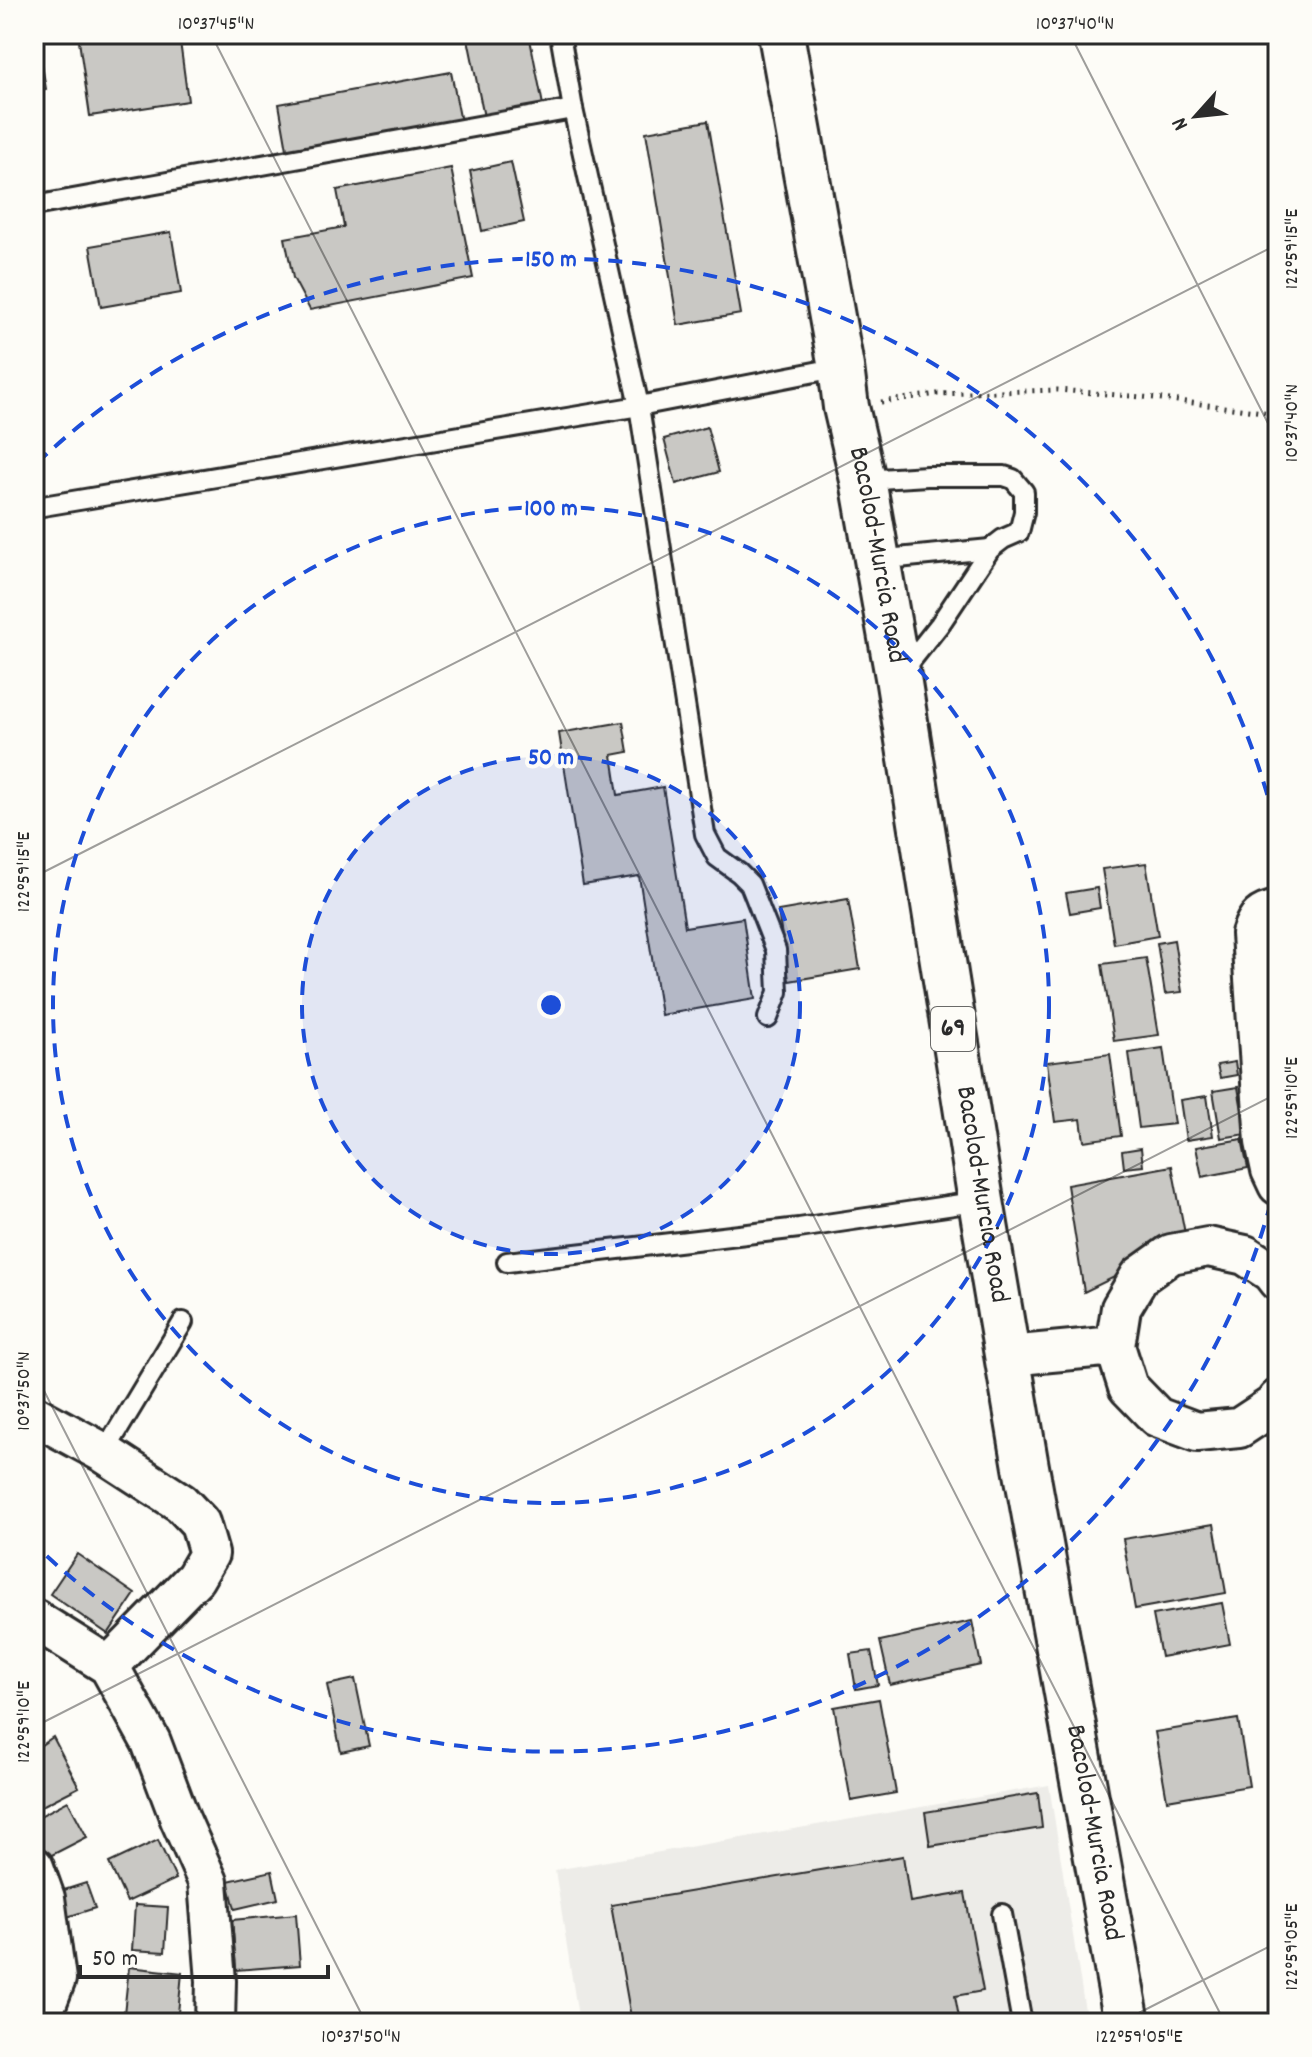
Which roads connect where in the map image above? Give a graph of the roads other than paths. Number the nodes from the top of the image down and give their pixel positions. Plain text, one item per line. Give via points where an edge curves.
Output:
1 (560, 34) edge
2 (781, 34) edge
3 (573, 109) junction
4 (34, 206) edge
5 (844, 387) junction
6 (639, 406) junction
7 (863, 480) junction
8 (34, 504) edge
9 (990, 549) junction
10 (877, 561) junction
11 (898, 677) junction
12 (1278, 910) edge
13 (768, 1018) dead end
14 (1278, 1185) edge
15 (981, 1201) junction
16 (507, 1262) dead end
17 (1278, 1281) edge
18 (183, 1322) dead end
19 (1115, 1346) junction
20 (1008, 1356) junction
21 (1278, 1399) edge
22 (34, 1415) edge
23 (104, 1453) junction
24 (34, 1619) edge
25 (109, 1666) junction
26 (34, 1867) edge
27 (1002, 1914) dead end
28 (39, 2023) edge
29 (215, 2023) edge
30 (1022, 2023) edge
31 (1127, 2023) edge

1 - 3 lane
2 - 5 main road, Bacolod-Murcia Road / 69
3 - 4 lane
3 - 6 lane
5 - 6 lane
5 - 7 main road, Bacolod-Murcia Road / 69
6 - 8 lane
6 - 13 lane via 705,834 717,857 750,884 776,950 778,992
7 - 9 lane via 1013,479 1024,492 1019,532
7 - 10 main road, Bacolod-Murcia Road / 69
9 - 10 lane
9 - 11 lane
10 - 11 main road, Bacolod-Murcia Road / 69
11 - 15 main road, Bacolod-Murcia Road / 69
12 - 14 street via 1255,920 1251,934 1265,1142
15 - 16 lane
15 - 20 main road, Bacolod-Murcia Road / 69
17 - 19 street via 1245,1255 1208,1247 1171,1254 1140,1276 1121,1308
18 - 23 lane
19 - 20 street
19 - 21 street via 1128,1387 1147,1407 1157,1417 1197,1432 1239,1428
20 - 31 main road, Bacolod-Murcia Road / 69
22 - 23 street
23 - 25 street via 181,1503 200,1523 209,1554 195,1578
24 - 25 street
25 - 29 street via 151,1742 208,1882
26 - 28 street via 45,1898 56,1979
27 - 30 lane

